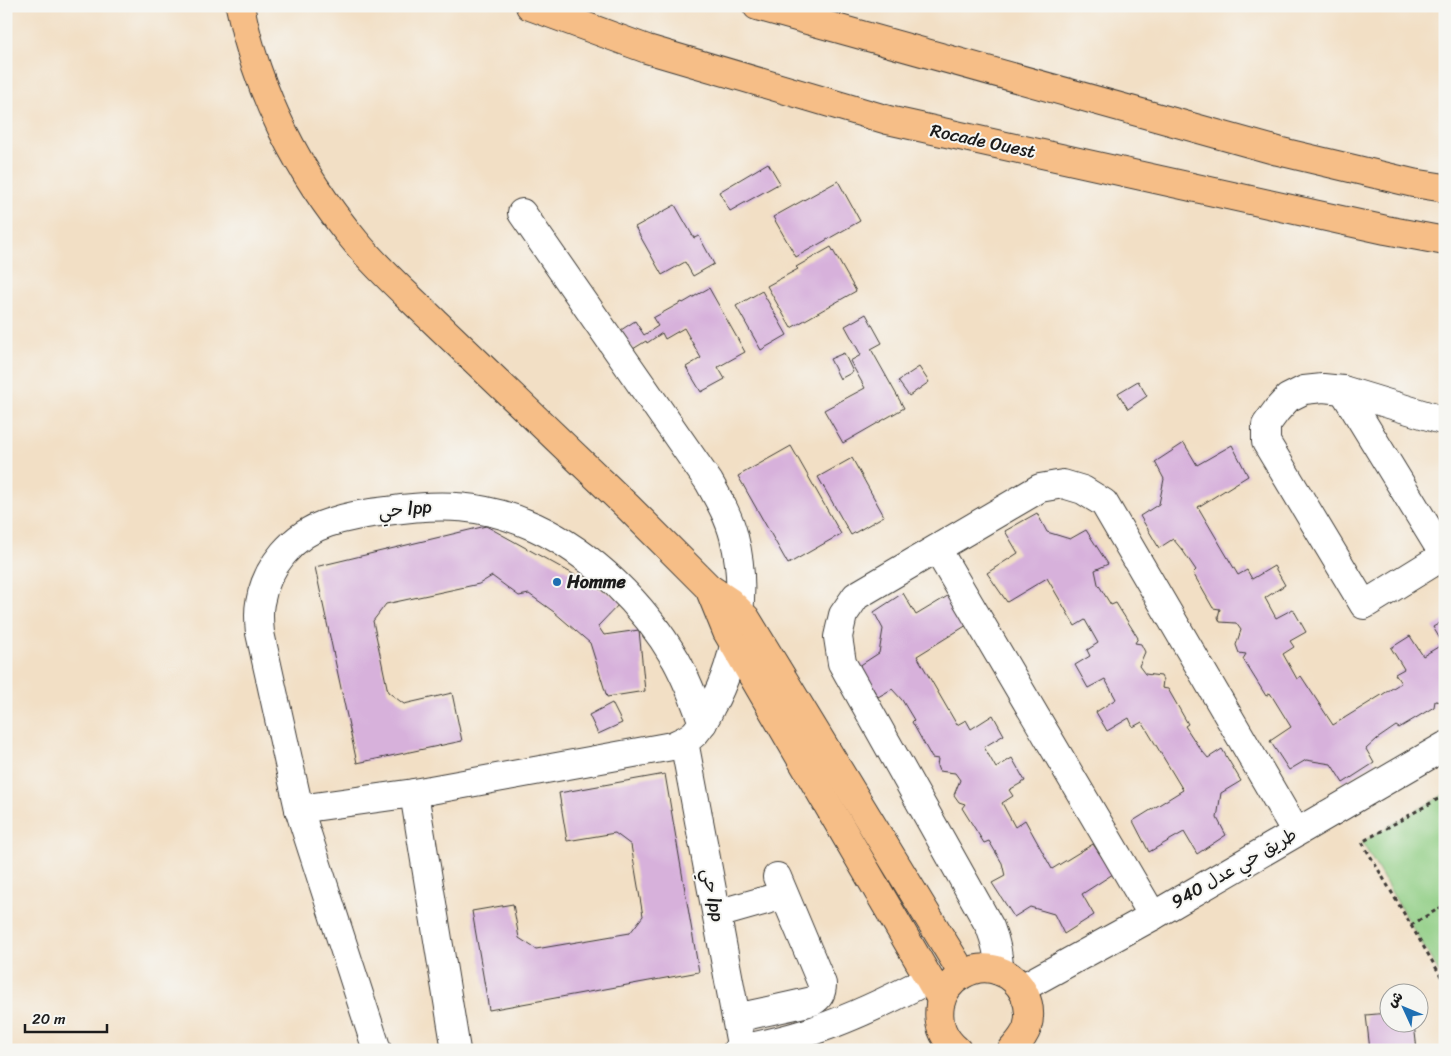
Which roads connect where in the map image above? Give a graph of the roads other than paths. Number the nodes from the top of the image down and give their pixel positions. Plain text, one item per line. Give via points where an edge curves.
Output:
1 (530, 6) edge
2 (757, 6) edge
3 (243, 18) edge
4 (1445, 188) edge
5 (522, 213) dead end
6 (1445, 241) edge
7 (1343, 390) junction
8 (1445, 421) edge
9 (936, 549) junction
10 (1445, 555) edge
11 (709, 588) junction
12 (739, 610) junction
13 (735, 645) junction
14 (694, 732) junction
15 (1445, 746) edge
16 (414, 793) junction
17 (299, 809) junction
18 (1296, 832) junction
19 (717, 914) junction
20 (1153, 916) junction
21 (999, 971) junction
22 (963, 974) junction
23 (1022, 988) junction
24 (935, 989) junction
25 (736, 1018) junction
26 (1018, 1047) edge
27 (740, 1049) edge
28 (377, 1050) edge
29 (456, 1050) edge
30 (956, 1050) edge

1 - 6 main road, Rocade Ouest via 647,48 888,120
2 - 4 main road via 1278,151
3 - 11 main road via 268,99 288,142 308,177 355,242
5 - 12 street via 720,500 734,538 739,564
7 - 8 street
7 - 10 street
7 - 10 street via 1304,390 1288,398 1266,425 1266,442 1364,605
9 - 18 street via 1040,488 1063,484 1083,490 1104,503
9 - 20 street
9 - 21 street via 856,596 843,615 838,637 842,663 990,927 996,941
11 - 12 main road
11 - 13 main road
12 - 13 street
12 - 22 main road via 752,626
13 - 14 street via 717,698
13 - 24 main road
14 - 16 street via 666,747
14 - 17 street, حي lpp via 691,692 677,662 639,608 592,563 536,528 473,508 440,506 374,512 327,523 300,537 288,547 270,572 260,602 260,633
14 - 19 street, حي lpp
15 - 18 street, طريق حي عدل 940
16 - 17 street
16 - 29 street
17 - 28 street, حي lpp
18 - 20 street, طريق حي عدل 940
19 - 25 street, حي lpp
19 - 25 street via 781,886 822,984 821,994 813,1001
20 - 23 street, طريق حي عدل 940
21 - 22 main road via 987,968
21 - 23 main road
22 - 24 main road via 946,988
23 - 26 main road via 1030,1015
24 - 27 street, حي lpp via 893,998 817,1030
24 - 30 main road via 941,1029
25 - 27 street, حي lpp

